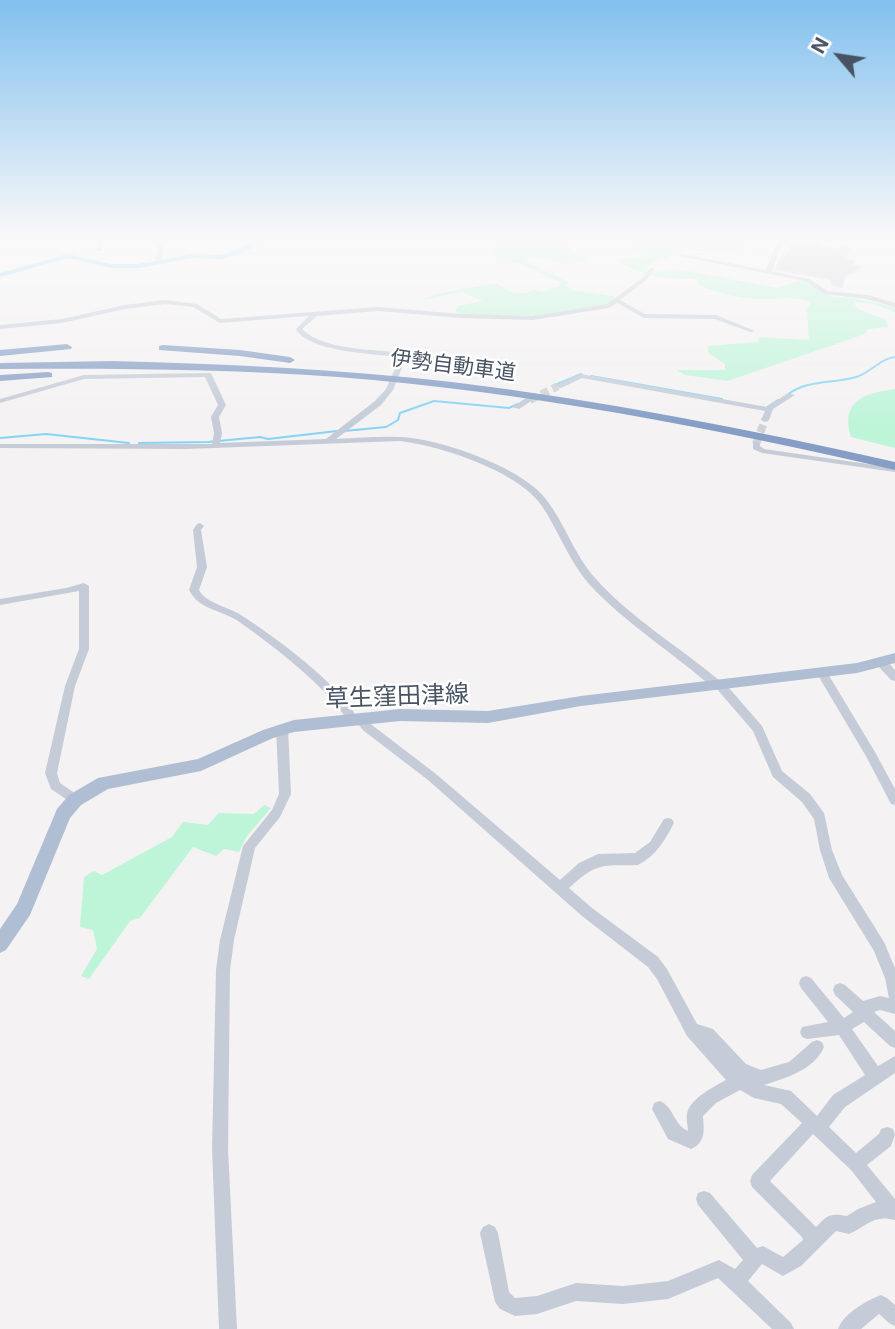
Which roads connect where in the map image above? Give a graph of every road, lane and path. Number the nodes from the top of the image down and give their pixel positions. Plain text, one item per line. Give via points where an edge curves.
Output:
1 (617, 301) joint
2 (314, 315) junction
3 (0, 327) edge
4 (752, 331) dead end
5 (67, 347) dead end
6 (163, 348) dead end
7 (0, 353) edge
8 (0, 364) edge
9 (278, 369) junction
10 (378, 372) junction
11 (403, 374) junction
12 (0, 378) edge
13 (558, 386) tunnel mouth
14 (791, 395) dead end
15 (529, 400) tunnel mouth
16 (0, 401) edge
17 (516, 407) dead end
18 (769, 410) junction
19 (765, 420) tunnel mouth
20 (329, 441) junction
21 (216, 443) junction
22 (756, 444) dead end
23 (0, 446) edge
24 (895, 459) edge
25 (895, 468) edge
26 (200, 526) dead end
27 (0, 602) edge
28 (888, 661) edge
29 (821, 672) junction
30 (895, 677) edge
31 (718, 684) junction
32 (357, 720) junction
33 (282, 728) junction
34 (75, 800) junction
35 (895, 800) edge
36 (668, 824) dead end
37 (560, 888) junction
38 (0, 944) edge
39 (892, 973) edge
40 (806, 983) dead end
41 (840, 990) dead end
42 (895, 996) edge
43 (895, 1007) edge
44 (864, 1011) junction
45 (842, 1027) junction
46 (692, 1031) junction
47 (807, 1032) dead end
48 (895, 1041) edge
49 (817, 1047) dead end
50 (895, 1064) edge
51 (876, 1077) junction
52 (739, 1082) junction
53 (660, 1110) dead end
54 (816, 1126) junction
55 (887, 1135) dead end
56 (855, 1164) junction
57 (704, 1199) dead end
58 (894, 1211) edge
59 (489, 1233) dead end
60 (812, 1243) junction
61 (754, 1259) junction
62 (735, 1283) junction
63 (895, 1317) edge
64 (228, 1329) edge
65 (785, 1329) edge
66 (847, 1329) edge

1 - 2 street via 607,307 533,318 378,309
1 - 4 street via 644,316 716,317
2 - 3 street via 220,321 195,305 165,302
2 - 20 street via 299,329 307,337 351,350 404,355 378,403
5 - 7 highway
6 - 10 highway via 240,353
8 - 9 highway, 伊勢自動車道
8 - 10 highway, 伊勢自動車道 via 171,360
9 - 10 highway, 伊勢自動車道
9 - 12 highway via 145,369
10 - 11 highway, 伊勢自動車道
11 - 24 highway, 伊勢自動車道 via 672,411
11 - 25 highway, 伊勢自動車道 via 608,406 759,435
13 - 18 street via 583,376
14 - 18 street
15 - 17 street
16 - 21 street via 84,377 208,375 222,405 215,417
18 - 19 street
20 - 21 street
20 - 31 street via 423,440 525,483 541,499 592,581 637,624
21 - 23 street
22 - 25 street via 762,451
26 - 32 street via 199,551 204,562 196,596 262,632
27 - 34 street via 84,586 84,649 70,686 51,773 55,786
28 - 29 main road, 草生窪田津線
28 - 30 street
29 - 31 main road, 草生窪田津線
29 - 35 street
31 - 32 main road, 草生窪田津線 via 488,717 400,715
31 - 39 street via 758,729 777,774 814,806 836,878
32 - 33 main road, 草生窪田津線
32 - 37 street via 432,777
33 - 34 main road, 草生窪田津線 via 208,763 112,781
33 - 64 street via 285,794 249,846 223,970 220,1149
34 - 38 main road, 草生窪田津線 via 59,821 20,917
36 - 37 street via 654,846 638,859 598,860
37 - 46 street via 657,968
39 - 42 street
40 - 45 street
41 - 44 street
43 - 44 street via 880,1003
44 - 45 street
44 - 48 street
45 - 47 street
45 - 51 street
46 - 49 street via 708,1034 741,1069 761,1077 793,1068
46 - 52 street
50 - 51 street
51 - 54 street via 839,1101
52 - 53 street via 710,1097 695,1113 696,1134 691,1141 674,1132
52 - 54 street via 785,1097
54 - 56 street
54 - 60 street via 758,1181 809,1232
55 - 56 street
56 - 58 street
57 - 61 street
58 - 60 street via 877,1210 849,1225 833,1222
59 - 62 street via 501,1296 515,1307 576,1292 623,1295 668,1290 719,1269
60 - 61 street via 783,1268 764,1255
61 - 62 street
62 - 65 street
63 - 66 street via 881,1304

